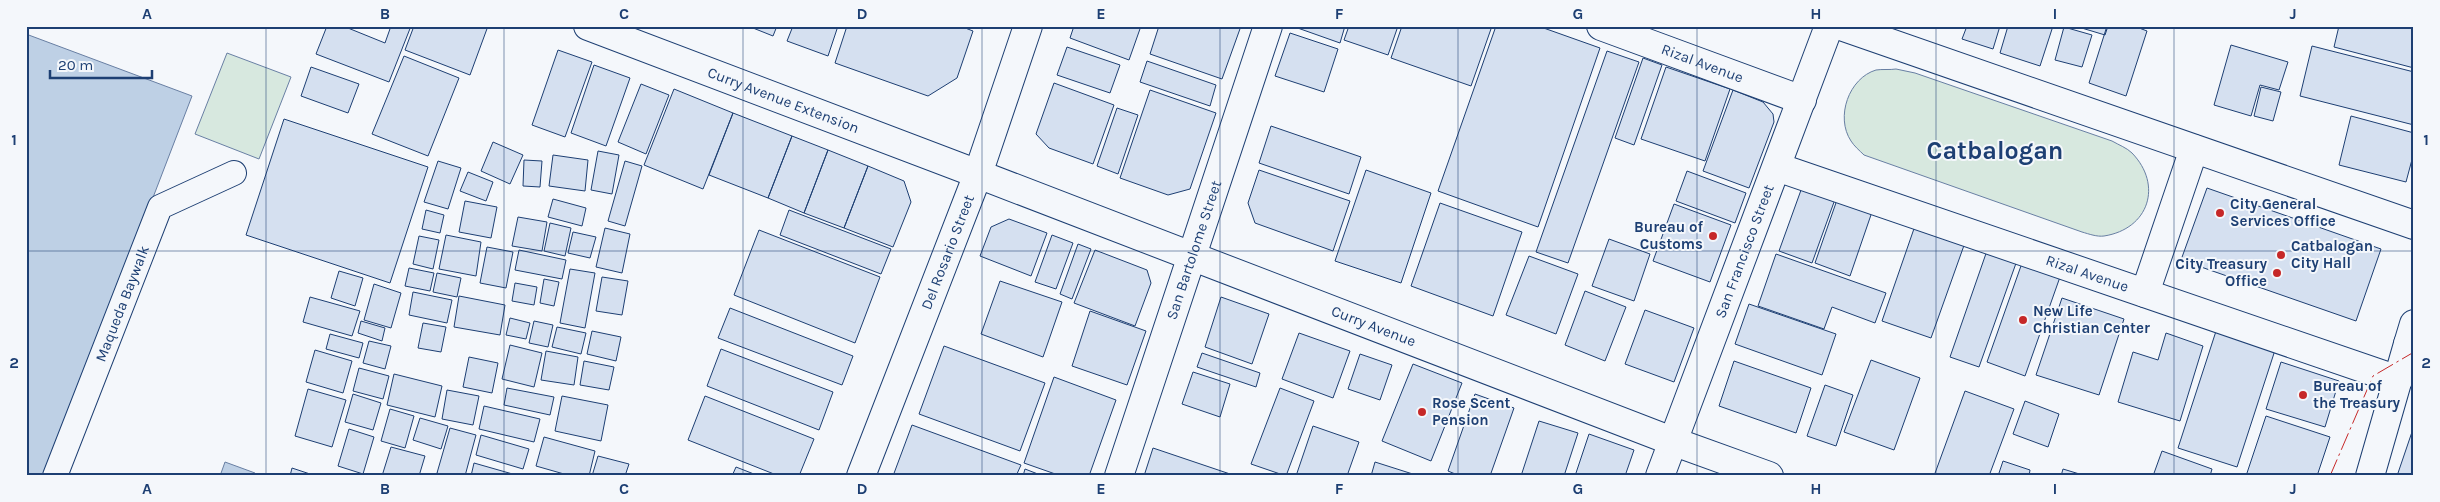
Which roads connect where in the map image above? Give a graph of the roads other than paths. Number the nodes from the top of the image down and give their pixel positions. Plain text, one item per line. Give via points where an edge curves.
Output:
1 (588, 26) edge
2 (1028, 26) edge
3 (1268, 26) edge
4 (1601, 26) edge
5 (1830, 26) edge
6 (1841, 26) edge
7 (1802, 100) junction
8 (2194, 148) junction
9 (1777, 167) junction
10 (234, 173) dead end
11 (978, 174) junction
12 (2414, 225) edge
13 (1193, 256) junction
14 (2144, 293) junction
15 (2412, 338) edge
16 (2398, 380) junction
17 (1672, 441) junction
18 (56, 476) edge
19 (861, 476) edge
20 (1119, 476) edge
21 (1660, 476) edge
22 (1769, 476) edge
23 (2370, 476) edge

1 - 11 street, Curry Avenue Extension
2 - 11 street, Del Rosario Street
3 - 13 street, San Bartolome Street
4 - 7 street, Rizal Avenue
5 - 7 street, San Francisco Street
6 - 8 street
7 - 9 street, San Francisco Street
8 - 12 street
8 - 14 street
9 - 14 street, Rizal Avenue
9 - 17 street, San Francisco Street
10 - 18 street, Maqueda Baywalk via 160,207
11 - 13 street, Curry Avenue
11 - 19 street, Del Rosario Street
13 - 17 street, Curry Avenue
13 - 20 street, San Bartolome Street
14 - 16 street, Rizal Avenue
15 - 16 street
16 - 23 street
17 - 21 street, San Francisco Street
17 - 22 street, Curry Avenue

